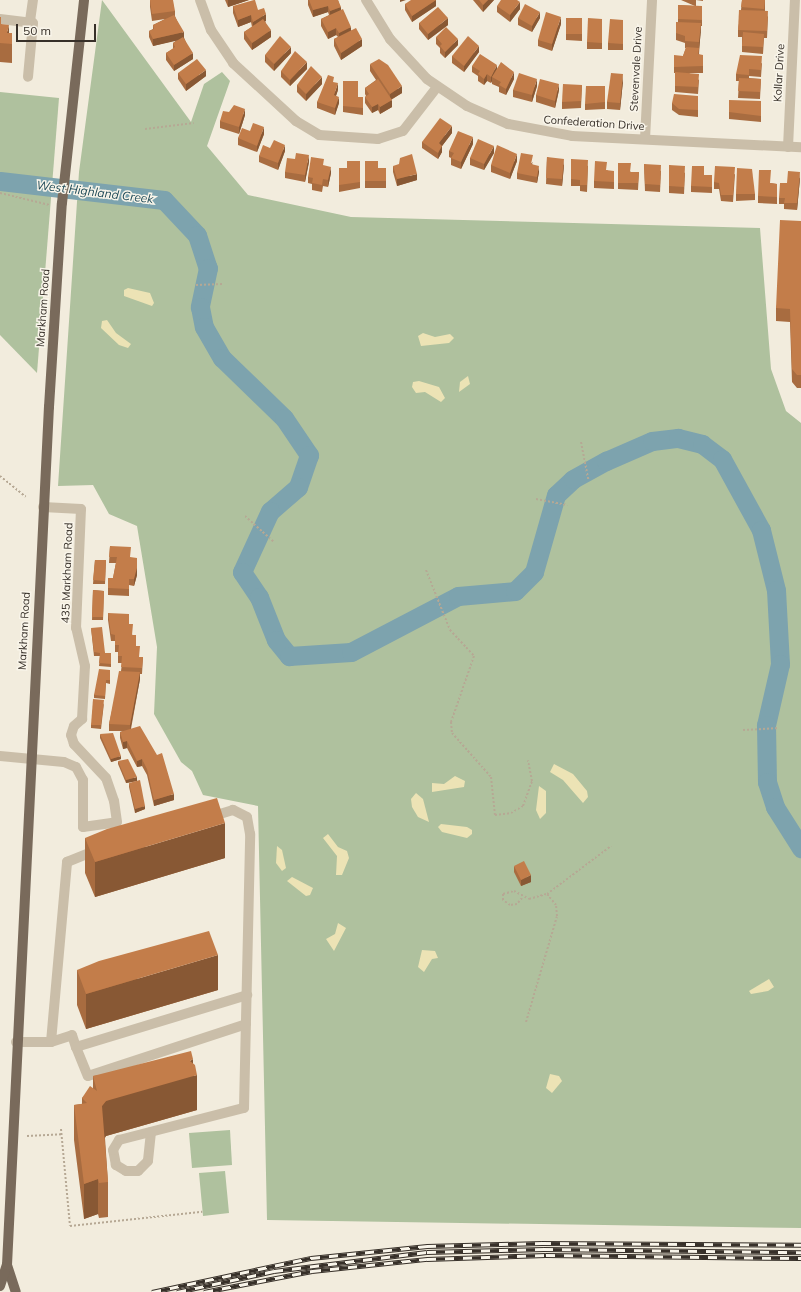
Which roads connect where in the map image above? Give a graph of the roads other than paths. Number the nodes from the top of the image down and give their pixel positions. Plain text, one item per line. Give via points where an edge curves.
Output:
1 (33, 0) edge
2 (84, 0) edge
3 (200, 0) edge
4 (366, 0) edge
5 (652, 0) edge
6 (795, 0) edge
7 (0, 19) edge
8 (30, 21) junction
9 (28, 77) dead end
10 (437, 87) junction
11 (645, 139) junction
12 (788, 147) junction
13 (801, 147) edge
14 (43, 507) junction
15 (0, 756) edge
16 (30, 758) junction
17 (196, 821) edge
18 (83, 827) junction
19 (112, 845) edge
20 (90, 851) junction
21 (246, 995) junction
22 (246, 1024) junction
23 (16, 1042) junction
24 (51, 1042) junction
25 (76, 1047) junction
26 (151, 1132) junction
27 (7, 1265) junction
28 (0, 1286) edge
29 (16, 1292) edge

1 - 8 street
2 - 14 main road, Markham Road via 62,203
3 - 10 street via 211,30 233,63 296,121 319,135 378,139 403,130
4 - 10 street, Confederation Drive via 390,39
5 - 11 street, Stevenvale Drive
6 - 12 street, Kollar Drive
7 - 8 street
8 - 9 street via 34,27
10 - 11 street, Confederation Drive via 468,106 514,126 551,134
11 - 12 street, Confederation Drive
12 - 13 street, Confederation Drive
14 - 16 main road, Markham Road
14 - 18 street, 435 Markham Road via 81,509 76,630 85,666 82,720 73,727 71,737 106,778 114,801 117,822
15 - 16 street
16 - 18 street via 64,762 76,768 83,780
16 - 23 main road, Markham Road
17 - 21 street via 233,810 247,817 250,834
18 - 20 street
19 - 20 street
20 - 24 street via 66,862
21 - 22 street
21 - 25 street
22 - 25 street via 88,1076
22 - 26 street via 244,1108
23 - 24 street
23 - 27 main road, Markham Road
24 - 25 street via 72,1035
26 - 26 street via 119,1140 113,1150 116,1165 126,1171 138,1172 148,1161
27 - 28 main road, Markham Road
27 - 29 main road, Markham Road

